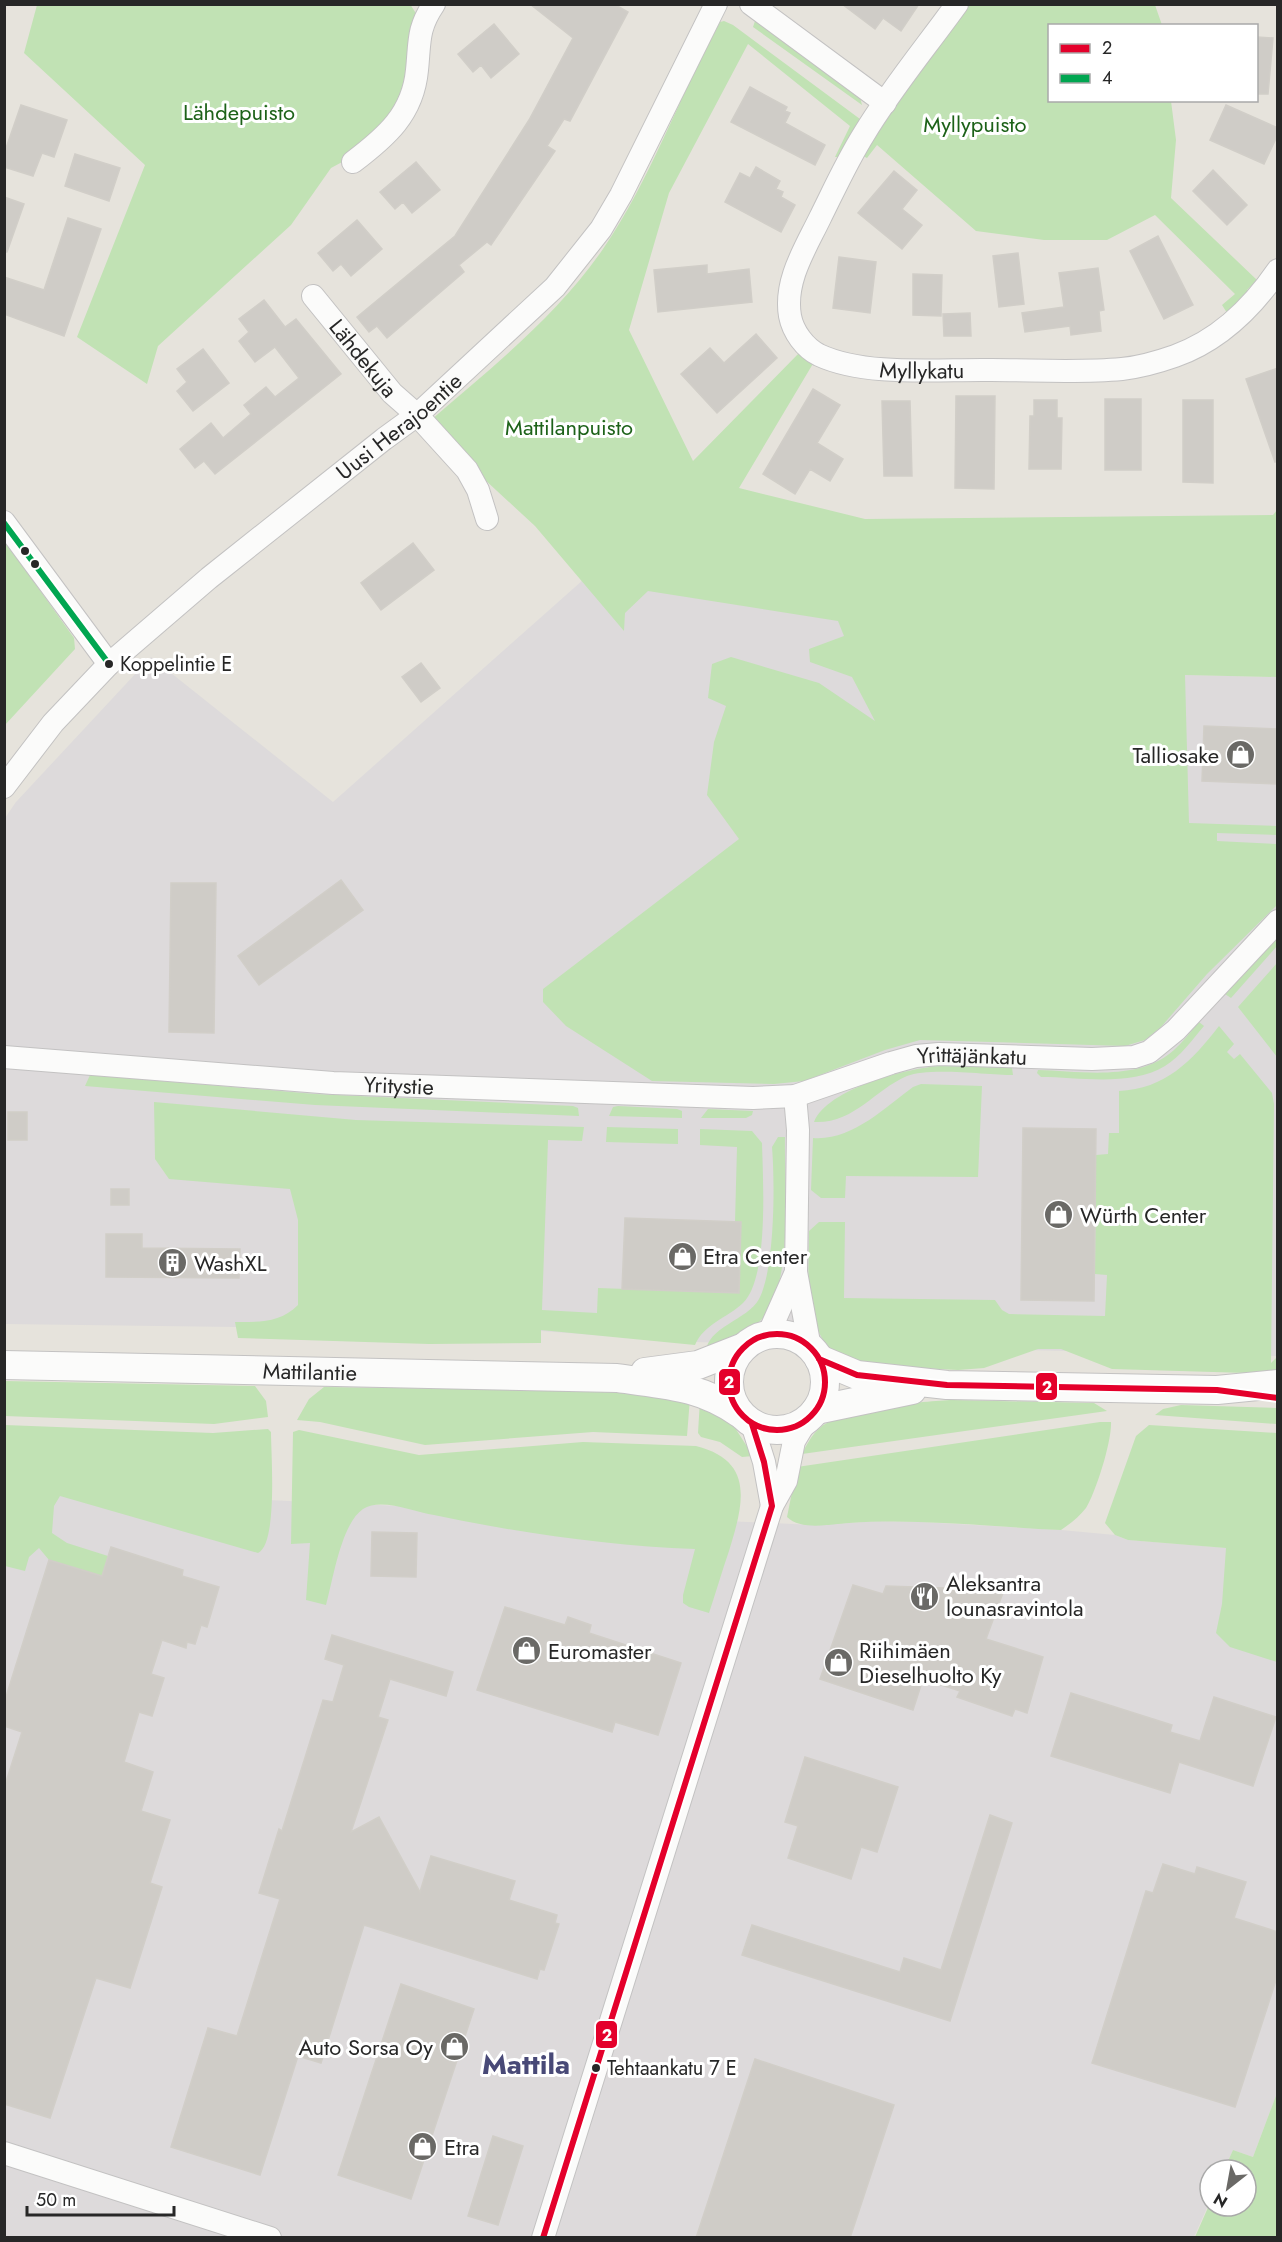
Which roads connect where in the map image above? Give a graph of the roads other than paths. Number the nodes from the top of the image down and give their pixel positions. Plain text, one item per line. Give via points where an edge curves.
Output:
1 (716, 4) edge
2 (751, 4) edge
3 (957, 4) edge
4 (434, 5) edge
5 (885, 103) junction
6 (353, 162) dead end
7 (1278, 270) edge
8 (313, 296) dead end
9 (417, 415) junction
10 (487, 519) dead end
11 (4, 522) edge
12 (109, 664) junction
13 (4, 787) edge
14 (1278, 921) edge
15 (4, 1057) edge
16 (795, 1096) junction
17 (795, 1272) junction
18 (756, 1341) junction
19 (814, 1353) junction
20 (4, 1365) edge
21 (617, 1378) junction
22 (1278, 1384) edge
23 (947, 1385) junction
24 (1217, 1390) junction
25 (1278, 1398) edge
26 (811, 1416) junction
27 (746, 1418) junction
28 (772, 1506) junction
29 (4, 2154) edge
30 (270, 2238) edge
31 (543, 2238) edge

1 - 9 street, Uusi Herajoentie via 602,229 528,315
2 - 5 street
3 - 5 street, Myllykatu
4 - 6 street via 422,23 416,80 404,115 383,140
5 - 7 street, Myllykatu via 854,151 792,282 791,320 802,341 819,355 852,364 906,369 1092,370 1148,365 1197,346 1227,327 1253,303
8 - 9 street, Lähdekuja via 393,393
9 - 10 street, Lähdekuja via 466,470 478,490
9 - 12 street, Uusi Herajoentie via 234,558
11 - 12 street
12 - 13 street, Uusi Herajoentie via 53,723
14 - 16 street, Yrittäjänkatu via 1176,1030 1149,1052 1116,1059 916,1056
15 - 16 street, Yritystie via 354,1084
16 - 17 street
17 - 18 street
17 - 19 street
18 - 19 street via 783,1335 798,1339
18 - 21 street, Mattilantie via 698,1365
18 - 27 street via 733,1363 728,1383 731,1399
19 - 23 street via 857,1375
19 - 26 street via 825,1385
20 - 21 street, Mattilantie
21 - 27 street, Mattilantie via 697,1390
22 - 24 street
23 - 24 street
23 - 26 street via 871,1397
24 - 25 street
26 - 27 street via 779,1431 765,1429
26 - 28 street via 794,1441 786,1481
27 - 28 street via 764,1462
28 - 31 street
29 - 30 street

